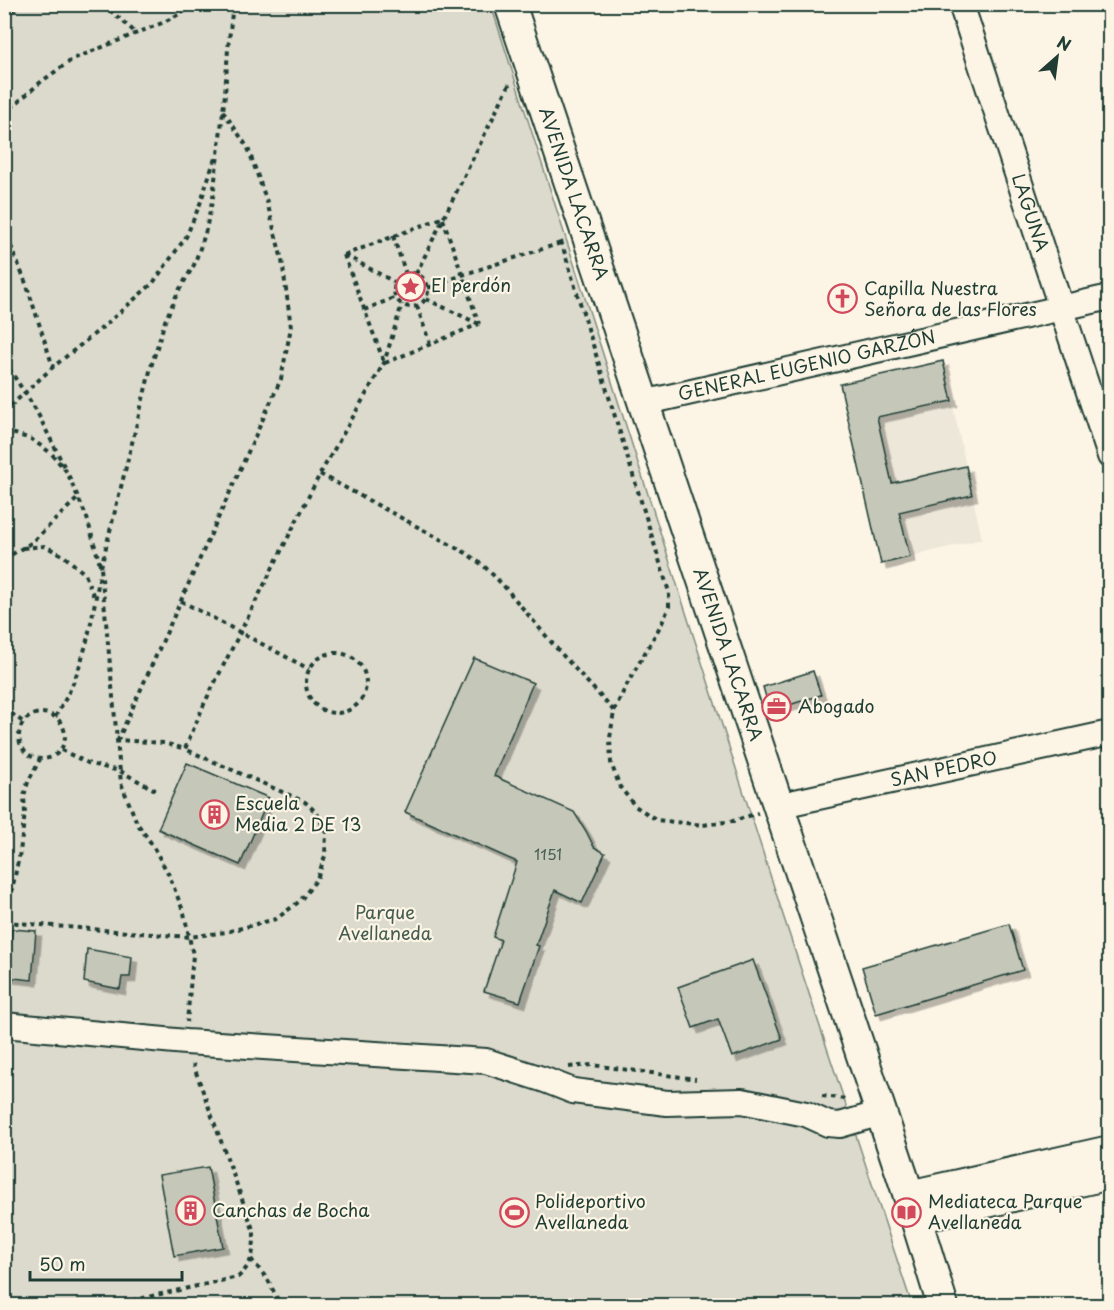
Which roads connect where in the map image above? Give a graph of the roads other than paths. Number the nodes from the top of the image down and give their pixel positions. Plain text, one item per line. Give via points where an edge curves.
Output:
1 (510, 4) edge
2 (961, 4) edge
3 (1110, 297) edge
4 (1060, 308) junction
5 (643, 403) junction
6 (1110, 456) edge
7 (1110, 733) edge
8 (777, 806) junction
9 (4, 1025) edge
10 (881, 1113) junction
11 (1110, 1151) edge
12 (1110, 1174) edge
13 (912, 1207) junction
14 (943, 1305) edge

1 - 5 street, AVENIDA LACARRA via 574,239
2 - 4 street, LAGUNA
3 - 4 street, GENERAL EUGENIO GARZÓN
4 - 5 street, GENERAL EUGENIO GARZÓN
4 - 6 street, LAGUNA
5 - 8 street, AVENIDA LACARRA
7 - 8 street, SAN PEDRO
8 - 10 street, AVENIDA LACARRA
9 - 10 street via 186,1042 486,1061 573,1091 667,1103 742,1101 806,1114 828,1124 840,1125
10 - 13 street, AVENIDA LACARRA
11 - 13 street
12 - 13 street
13 - 14 street, AVENIDA LACARRA

